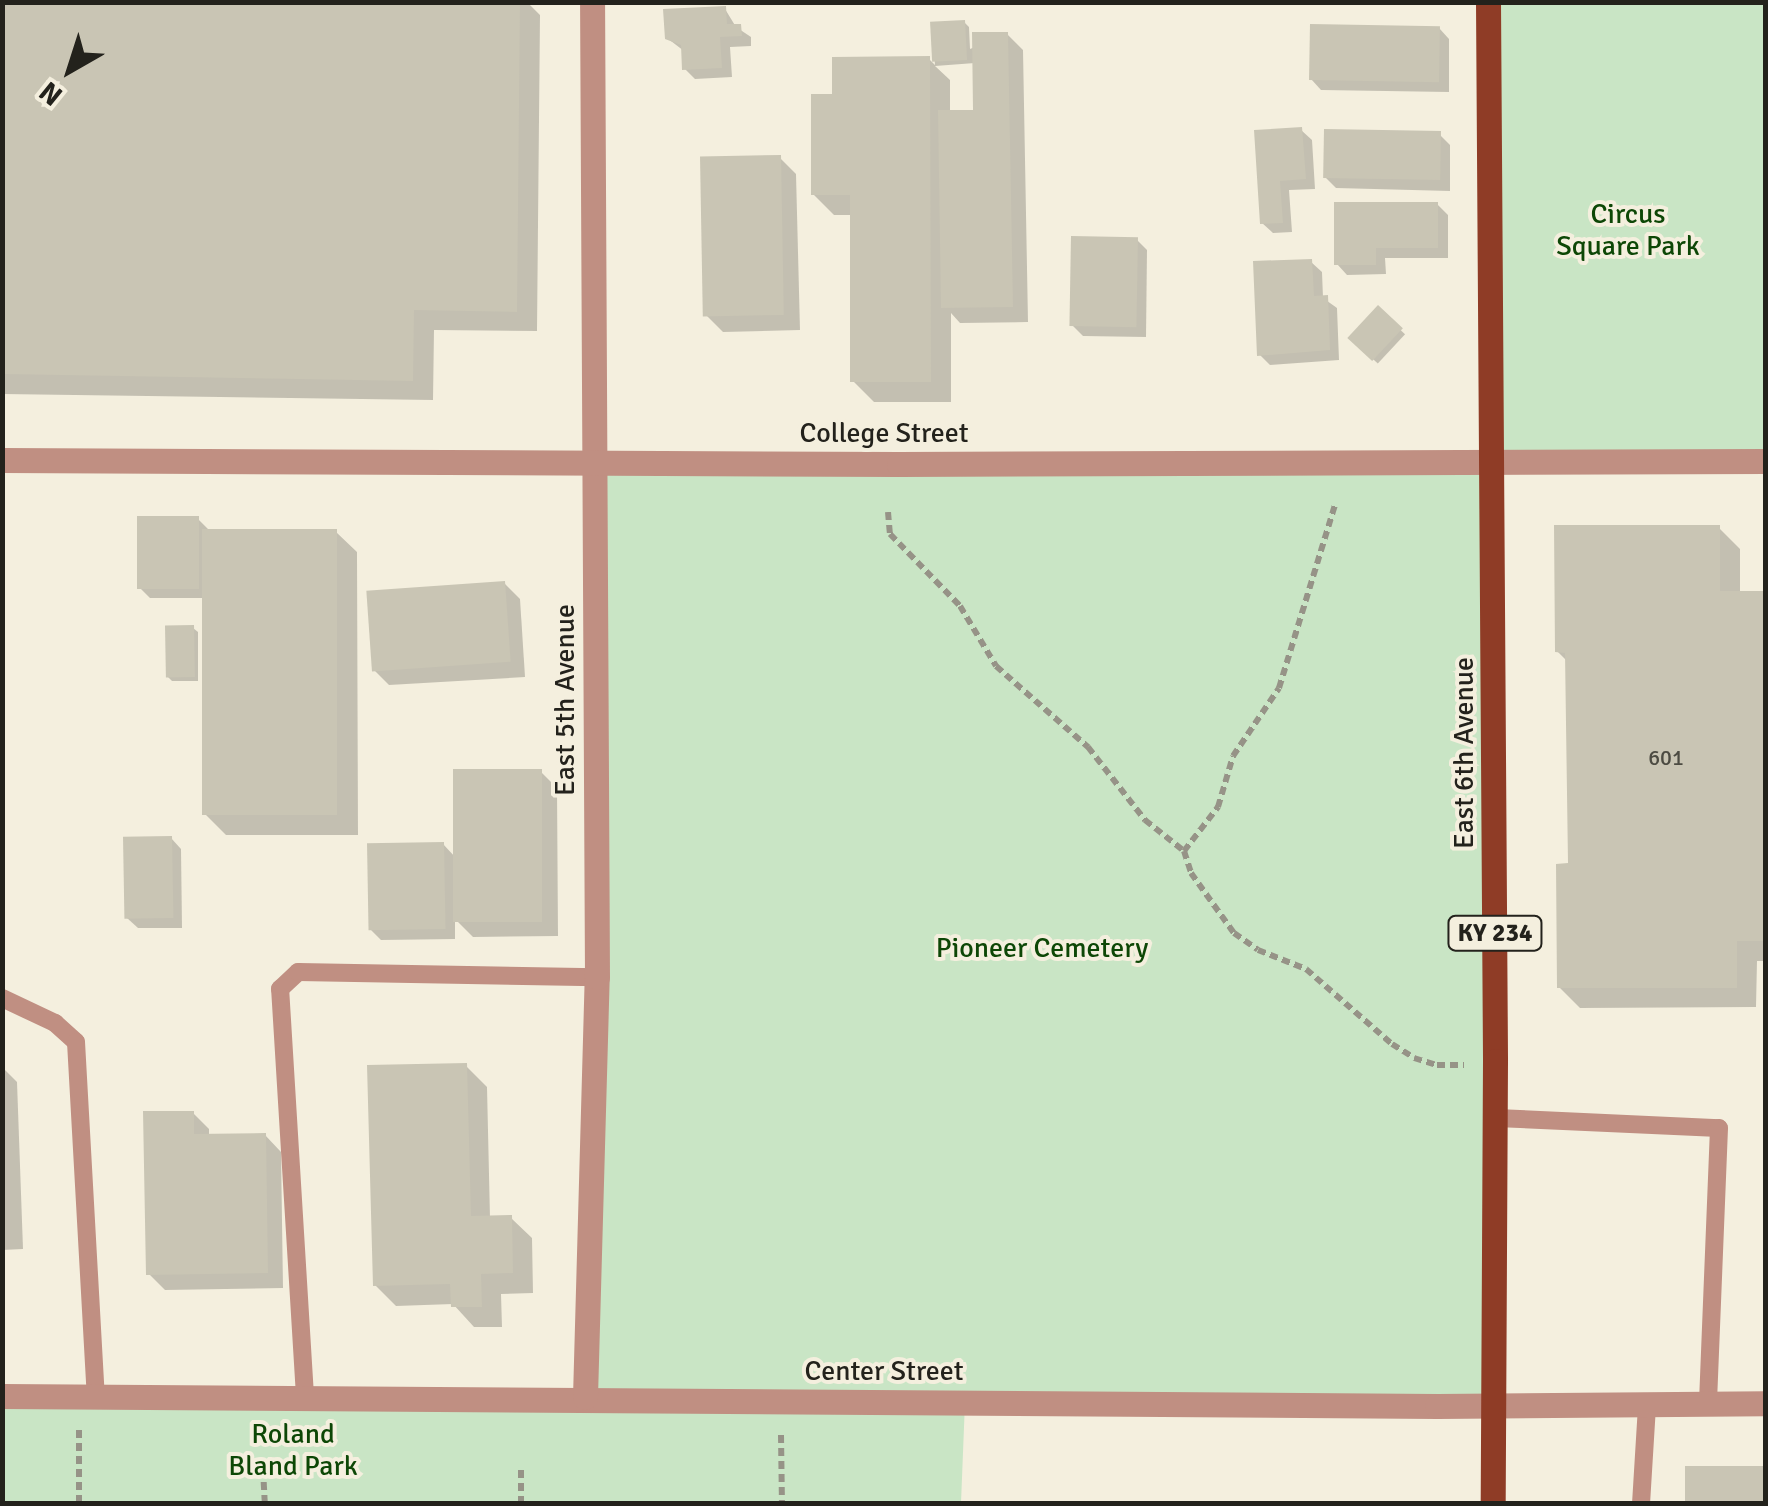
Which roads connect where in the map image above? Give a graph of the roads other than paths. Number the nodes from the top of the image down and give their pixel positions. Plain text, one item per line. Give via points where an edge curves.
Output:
1 (592, 2) edge
2 (1488, 2) edge
3 (2, 460) edge
4 (593, 460) junction
5 (1493, 461) junction
6 (1766, 461) edge
7 (597, 977) junction
8 (2, 998) edge
9 (1496, 1118) junction
10 (2, 1396) edge
11 (87, 1396) junction
12 (305, 1396) junction
13 (585, 1397) junction
14 (1766, 1403) edge
15 (1646, 1404) junction
16 (1708, 1404) junction
17 (1496, 1405) junction
18 (1493, 1504) edge
19 (1641, 1504) edge

1 - 4 street, East 5th Avenue
2 - 5 main road, East 6th Avenue / KY 234
3 - 4 street, College Street
4 - 5 street, College Street
4 - 7 street, East 5th Avenue
5 - 6 street, College Street
5 - 9 main road, East 6th Avenue / KY 234
7 - 12 lane via 298,972 280,989
7 - 13 street, East 5th Avenue
8 - 11 lane via 54,1022 76,1042
9 - 16 lane via 1719,1128
9 - 17 main road, East 6th Avenue / KY 234
10 - 11 street, Center Street
11 - 12 street, Center Street
12 - 13 street, Center Street
13 - 17 street, Center Street
14 - 16 street, Center Street
15 - 16 street, Center Street
15 - 17 street, Center Street
15 - 19 lane
17 - 18 main road, East 6th Avenue / KY 234

